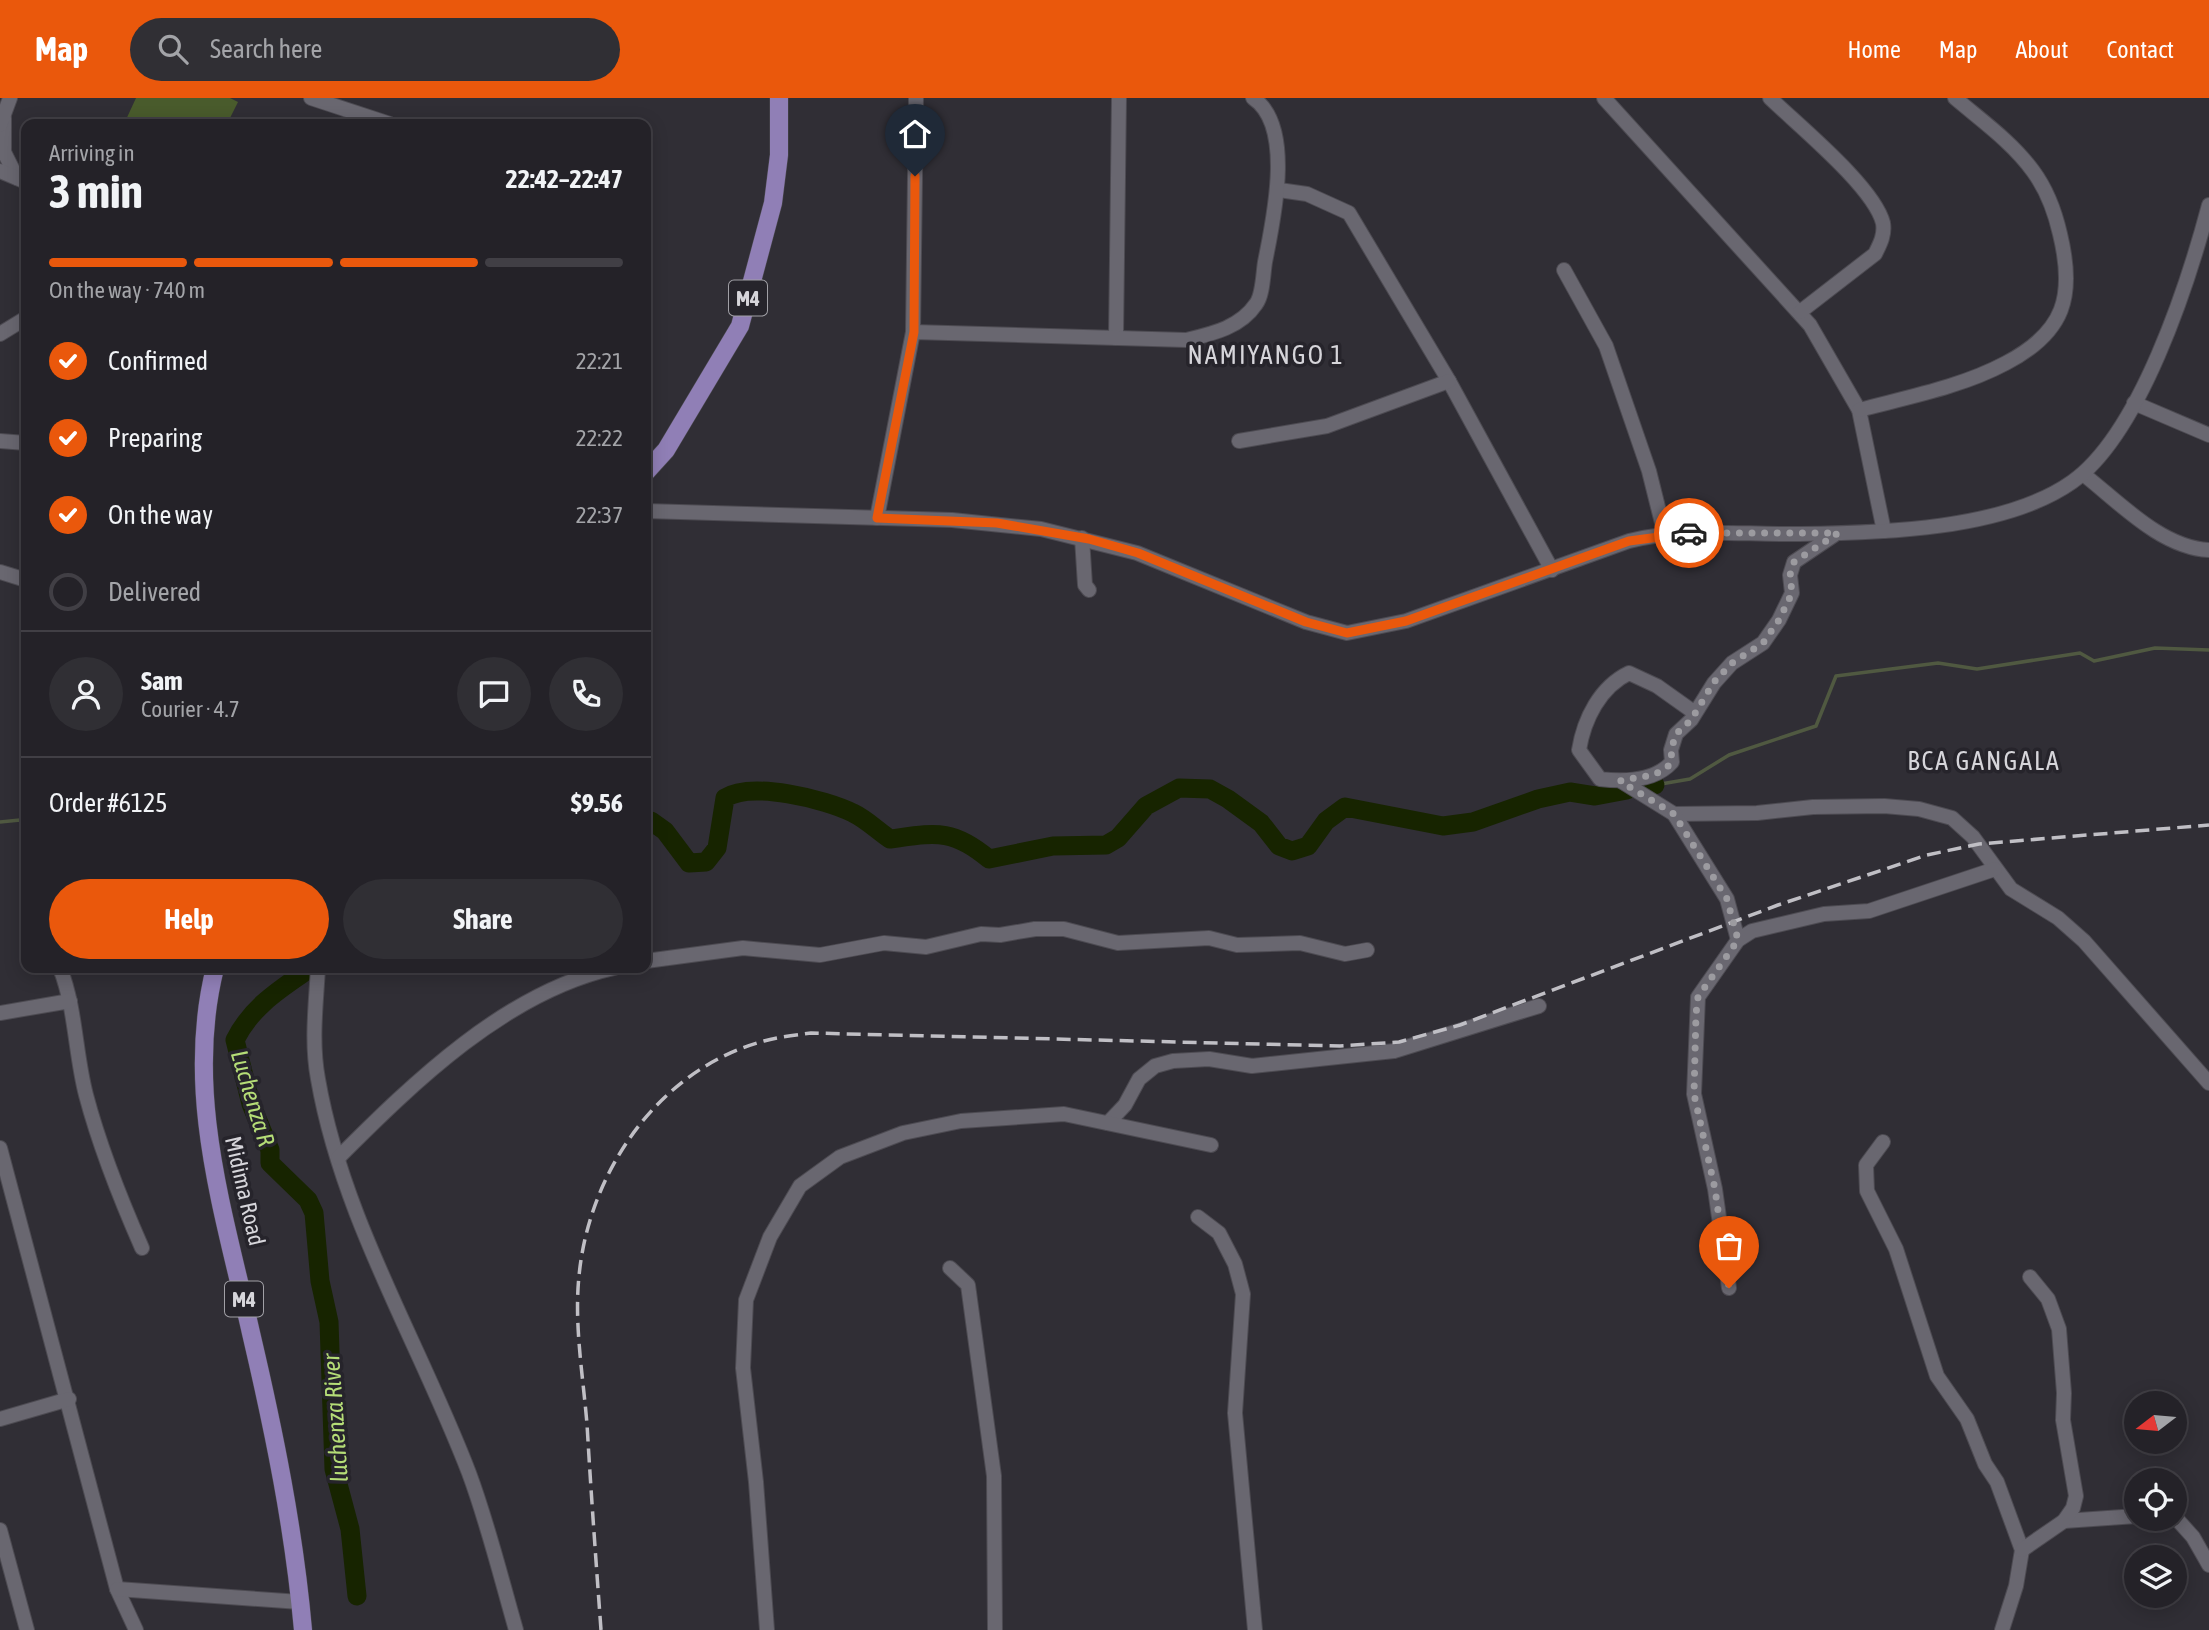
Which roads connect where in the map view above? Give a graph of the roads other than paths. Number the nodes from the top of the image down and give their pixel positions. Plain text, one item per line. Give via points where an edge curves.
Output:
1 (10, 98) edge
2 (779, 98) edge
3 (916, 98) edge
4 (1119, 98) edge
5 (1253, 98) edge
6 (1604, 98) edge
7 (1770, 98) edge
8 (1955, 98) edge
9 (316, 99) edge
10 (354, 119) edge
11 (2, 121) edge
12 (0, 171) edge
13 (21, 178) edge
14 (21, 180) edge
15 (1279, 190) junction
16 (2209, 205) edge
17 (2206, 229) edge
18 (1564, 270) dead end
19 (1800, 312) junction
20 (21, 321) edge
21 (1, 332) edge
22 (914, 332) junction
23 (1116, 338) junction
24 (1449, 381) junction
25 (2134, 402) junction
26 (1859, 410) junction
27 (2209, 435) edge
28 (0, 441) edge
29 (1239, 441) dead end
30 (21, 443) edge
31 (651, 466) edge
32 (2082, 474) junction
33 (651, 511) edge
34 (877, 518) junction
35 (1884, 531) junction
36 (1838, 533) junction
37 (1665, 535) junction
38 (1082, 538) junction
39 (2209, 550) edge
40 (1552, 570) junction
41 (0, 572) edge
42 (21, 578) edge
43 (1089, 590) dead end
44 (1695, 713) junction
45 (1620, 781) junction
46 (1674, 814) junction
47 (1994, 869) junction
48 (1738, 940) junction
49 (1367, 950) dead end
50 (651, 960) edge
51 (62, 973) edge
52 (214, 973) edge
53 (318, 973) edge
54 (590, 973) edge
55 (70, 1001) junction
56 (1539, 1006) dead end
57 (0, 1013) edge
58 (2209, 1083) edge
59 (1108, 1123) junction
60 (1883, 1142) dead end
61 (1211, 1144) dead end
62 (0, 1148) edge
63 (338, 1158) junction
64 (1198, 1217) dead end
65 (142, 1248) dead end
66 (950, 1268) dead end
67 (2030, 1277) dead end
68 (1729, 1288) dead end
69 (69, 1399) junction
70 (0, 1419) edge
71 (2124, 1517) edge
72 (2064, 1521) junction
73 (0, 1530) edge
74 (2187, 1530) edge
75 (2022, 1550) junction
76 (2209, 1566) edge
77 (117, 1589) junction
78 (300, 1602) junction
79 (27, 1630) edge
80 (136, 1630) edge
81 (303, 1630) edge
82 (516, 1630) edge
83 (767, 1630) edge
84 (995, 1630) edge
85 (1255, 1630) edge
86 (2002, 1630) edge

1 - 11 street
2 - 31 main road, M4 via 773,203 740,326 666,450
3 - 22 street
4 - 23 street
5 - 15 street via 1263,104 1273,127
6 - 19 street
7 - 19 street via 1874,200 1884,226 1875,254
8 - 26 street via 2018,152 2035,173 2054,208 2067,262 2067,296 2053,326 2009,362 1961,382
9 - 10 street
11 - 13 street via 4,152
12 - 14 street
15 - 23 street via 1257,304 1225,330 1199,337
15 - 24 street via 1307,194 1349,213
16 - 17 street
17 - 25 street via 2161,348
18 - 37 street via 1606,346 1649,471
19 - 26 street
20 - 21 street
22 - 23 street
22 - 34 street
24 - 29 street via 1327,426
24 - 40 street
25 - 27 street
25 - 32 street
26 - 35 street
28 - 30 street
32 - 35 street via 2056,492 1989,515
32 - 39 street via 2164,535
33 - 34 street
34 - 38 street via 997,523
35 - 36 street
36 - 37 street
36 - 44 street via 1794,562 1792,593 1779,620 1763,643 1722,672
37 - 40 street via 1629,541
38 - 40 street via 1138,553 1306,622 1347,633 1406,621
38 - 43 street
41 - 42 street
44 - 45 street via 1676,734 1672,762 1664,772
44 - 45 street via 1629,673 1609,686 1593,709 1579,750 1600,779
45 - 46 street
46 - 47 street via 1813,807 1939,812 1965,828
46 - 48 street via 1727,899
47 - 48 street via 1869,911 1824,914 1752,931
47 - 58 street via 2011,889 2058,918 2084,941
48 - 68 street via 1698,997 1696,1014 1694,1094 1715,1189
49 - 50 street via 1345,954 1300,943 1237,945 1209,939 1118,943 1064,929 1035,929 981,934 926,947 884,943 820,955 743,948
51 - 55 street
52 - 78 main road, Midima Road / M4 via 203,1069 207,1140 277,1447
53 - 63 street via 314,1044
54 - 63 street via 525,1003 440,1062
55 - 57 street
55 - 65 street via 89,1105 108,1167
56 - 59 street via 1394,1051 1252,1066 1209,1059 1173,1061 1155,1066 1141,1078
59 - 61 street
59 - 83 street via 1064,1114 961,1121 903,1133 840,1157 800,1186 770,1237 746,1300 743,1368
60 - 75 street via 1866,1166 1867,1191 1898,1256 1940,1383 1967,1419
62 - 69 street
63 - 82 street via 363,1231 469,1475
64 - 85 street via 1219,1233 1242,1294 1235,1413
66 - 84 street via 968,1285 994,1476
67 - 72 street via 2048,1299 2059,1329 2063,1420 2076,1496
69 - 70 street
69 - 77 street
71 - 72 street
72 - 75 street
73 - 79 street
74 - 76 street
75 - 86 street
77 - 78 street
77 - 80 street
78 - 81 main road, Midima Road / M4

